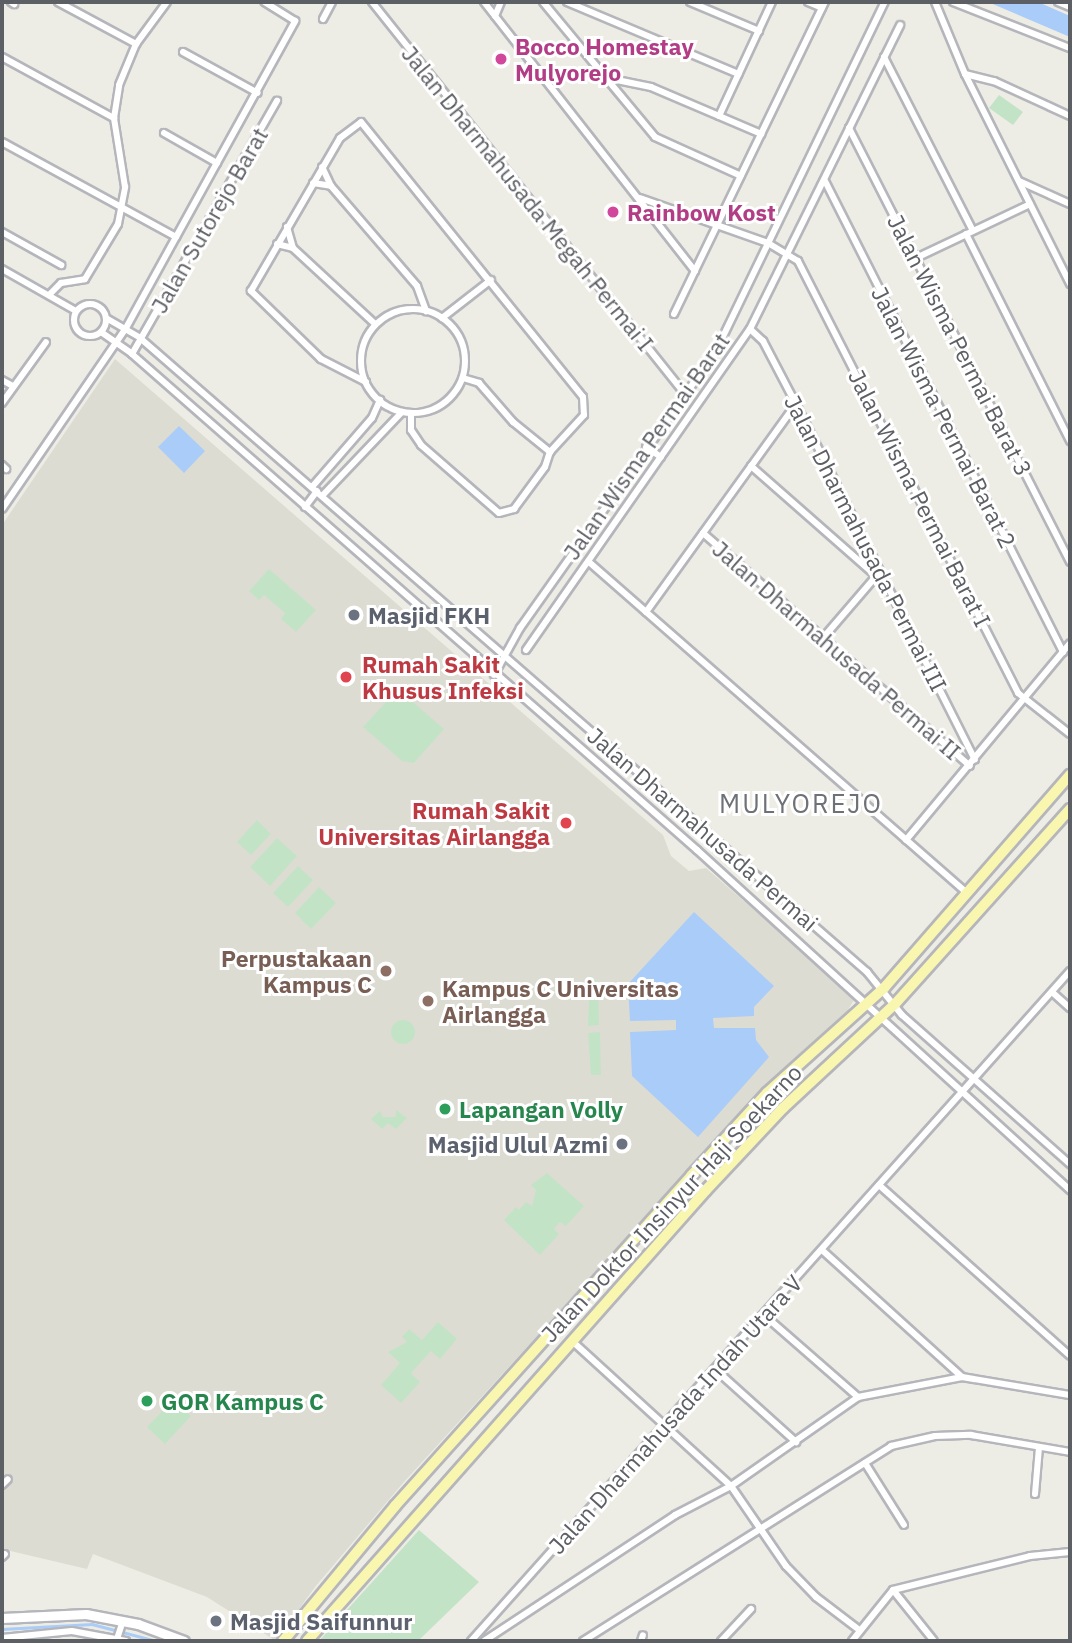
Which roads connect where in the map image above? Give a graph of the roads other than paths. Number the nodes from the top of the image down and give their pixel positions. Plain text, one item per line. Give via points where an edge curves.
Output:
1 (58, 2) edge
2 (167, 2) edge
3 (265, 2) edge
4 (332, 2) edge
5 (372, 2) edge
6 (484, 2) edge
7 (501, 2) edge
8 (543, 2) edge
9 (567, 2) edge
10 (690, 2) edge
11 (772, 2) edge
12 (808, 2) edge
13 (886, 2) edge
14 (935, 2) edge
15 (953, 2) edge
16 (1058, 2) edge
17 (823, 5) edge
18 (1070, 7) edge
19 (495, 16) junction
20 (323, 19) dead end
21 (900, 25) dead end
22 (758, 31) junction
23 (136, 44) junction
24 (1070, 48) edge
25 (183, 51) dead end
26 (2, 57) edge
27 (884, 57) junction
28 (738, 74) junction
29 (965, 74) junction
30 (607, 78) junction
31 (258, 93) junction
32 (277, 101) dead end
33 (719, 116) junction
34 (1070, 116) edge
35 (114, 118) junction
36 (849, 128) junction
37 (164, 134) dead end
38 (761, 134) junction
39 (2, 142) edge
40 (217, 163) junction
41 (322, 167) junction
42 (741, 176) junction
43 (1018, 180) junction
44 (824, 181) junction
45 (313, 183) junction
46 (331, 186) junction
47 (640, 198) junction
48 (1030, 204) junction
49 (1070, 204) edge
50 (122, 205) junction
51 (717, 224) junction
52 (286, 227) junction
53 (2, 232) edge
54 (969, 233) junction
55 (176, 237) junction
56 (770, 243) junction
57 (277, 244) junction
58 (293, 248) junction
59 (786, 251) junction
60 (916, 258) junction
61 (61, 265) dead end
62 (2, 269) edge
63 (695, 271) junction
64 (491, 280) junction
65 (1070, 284) edge
66 (48, 295) junction
67 (76, 311) junction
68 (426, 311) junction
69 (674, 314) dead end
70 (106, 317) junction
71 (442, 318) junction
72 (375, 324) junction
73 (126, 328) junction
74 (750, 329) junction
75 (101, 332) junction
76 (140, 338) junction
77 (46, 342) dead end
78 (116, 343) junction
79 (132, 354) junction
80 (463, 378) junction
81 (2, 380) edge
82 (366, 382) junction
83 (13, 386) junction
84 (685, 394) junction
85 (380, 400) junction
86 (2, 403) edge
87 (796, 404) junction
88 (402, 412) junction
89 (411, 414) junction
90 (1070, 441) edge
91 (646, 447) junction
92 (550, 452) junction
93 (662, 457) junction
94 (751, 466) junction
95 (317, 491) junction
96 (304, 507) junction
97 (2, 509) edge
98 (703, 533) junction
99 (589, 562) junction
100 (1070, 562) edge
101 (878, 573) junction
102 (646, 612) junction
103 (823, 638) junction
104 (1070, 643) edge
105 (526, 650) dead end
106 (1063, 652) junction
107 (507, 658) junction
108 (494, 675) junction
109 (1026, 699) junction
110 (1070, 734) edge
111 (972, 763) junction
112 (1070, 775) edge
113 (1047, 805) junction
114 (1070, 809) edge
115 (1062, 818) junction
116 (906, 840) junction
117 (968, 894) junction
118 (1070, 971) edge
119 (884, 988) junction
120 (1052, 992) junction
121 (869, 1003) junction
122 (895, 1004) junction
123 (1070, 1008) edge
124 (880, 1018) junction
125 (975, 1078) junction
126 (961, 1094) junction
127 (1070, 1164) edge
128 (879, 1185) junction
129 (1070, 1190) edge
130 (822, 1250) junction
131 (764, 1315) junction
132 (571, 1340) junction
133 (1070, 1356) edge
134 (716, 1370) junction
135 (962, 1377) junction
136 (1070, 1395) edge
137 (858, 1397) junction
138 (666, 1425) junction
139 (796, 1442) junction
140 (1039, 1447) junction
141 (1070, 1452) edge
142 (865, 1463) junction
143 (8, 1479) dead end
144 (2, 1485) edge
145 (731, 1486) junction
146 (1034, 1494) dead end
147 (904, 1525) dead end
148 (765, 1530) junction
149 (1070, 1552) edge
150 (893, 1590) junction
151 (751, 1609) dead end
152 (2, 1618) edge
153 (122, 1623) junction
154 (858, 1629) junction
155 (118, 1637) junction
156 (2, 1638) edge
157 (126, 1641) edge
158 (184, 1641) edge
159 (283, 1641) edge
160 (307, 1641) edge
161 (471, 1641) edge
162 (484, 1641) edge
163 (583, 1641) edge
164 (721, 1641) edge
165 (852, 1641) edge
166 (934, 1641) edge

1 - 23 street
2 - 23 street
3 - 31 street via 295,21
4 - 20 street
5 - 84 street, Jalan Dharmahusada Megah Permai I
6 - 19 street
7 - 19 street
8 - 30 street
9 - 28 street
10 - 22 street
11 - 22 street
12 - 17 street
13 - 56 street, Jalan Wisma Permai Barat
14 - 29 street
15 - 24 street
16 - 18 street
17 - 38 street
19 - 47 street
21 - 27 street
22 - 28 street
23 - 35 street via 119,85
25 - 31 street
26 - 35 street
27 - 36 street
27 - 54 street
28 - 33 street
29 - 34 street via 994,81
29 - 43 street
30 - 33 street via 650,87
30 - 42 street via 655,138
31 - 40 street
32 - 76 street, Jalan Sutorejo Barat
33 - 38 street
35 - 50 street via 125,187
36 - 44 street
36 - 60 street, Jalan Wisma Permai Barat 3
37 - 40 street
38 - 42 street
39 - 50 street
40 - 55 street
41 - 45 street
41 - 46 street
41 - 64 street via 347,130 361,122
42 - 51 street
43 - 48 street
43 - 49 street
44 - 59 street
44 - 106 street, Jalan Wisma Permai Barat 2
45 - 46 street
45 - 52 street
46 - 68 street via 417,286
47 - 51 street
47 - 63 street
48 - 54 street
48 - 65 street
50 - 55 street
50 - 66 street via 118,224 85,279 61,283
51 - 56 street
51 - 63 street
52 - 57 street
52 - 58 street
53 - 61 street
54 - 60 street
54 - 90 street
55 - 73 street
56 - 59 street
56 - 84 street, Jalan Wisma Permai Barat via 719,346
57 - 58 street
57 - 82 street via 251,291 321,359
58 - 72 street
59 - 74 street
59 - 109 street, Jalan Wisma Permai Barat I via 803,268 1018,693
60 - 100 street, Jalan Wisma Permai Barat 3
62 - 66 street
63 - 69 street
64 - 71 street
64 - 92 street via 586,405 584,415
66 - 67 street
67 - 70 street via 85,304 96,305
67 - 75 street via 73,321 81,334
68 - 71 street
68 - 72 street via 399,312
70 - 73 street, Jalan Dharmahusada Permai
70 - 75 street
71 - 80 street via 462,345
72 - 82 street via 361,351
73 - 76 street, Jalan Dharmahusada Permai
73 - 78 street
74 - 87 street, Jalan Dharmahusada Permai III via 763,341
74 - 93 street
75 - 78 street, Jalan Dharmahusada Permai
76 - 79 street
76 - 95 street, Jalan Dharmahusada Permai
77 - 83 street
78 - 79 street, Jalan Dharmahusada Permai
78 - 97 street
79 - 96 street, Jalan Dharmahusada Permai
80 - 89 street via 438,408
80 - 92 street via 479,383 513,422
81 - 83 street
82 - 85 street
83 - 86 street
84 - 91 street, Jalan Wisma Permai Barat
85 - 88 street
85 - 95 street via 373,418
87 - 94 street
87 - 101 street, Jalan Dharmahusada Permai III
88 - 89 street
88 - 95 street
89 - 92 street via 411,430 421,445 499,513 514,509 545,467
91 - 93 street
91 - 107 street, Jalan Wisma Permai Barat via 520,628
93 - 99 street
94 - 98 street
94 - 101 street
95 - 96 street
95 - 107 street, Jalan Dharmahusada Permai
96 - 108 street, Jalan Dharmahusada Permai
98 - 102 street
98 - 103 street, Jalan Dharmahusada Permai II
99 - 102 street
99 - 105 street
101 - 103 street
101 - 111 street, Jalan Dharmahusada Permai III
102 - 116 street
103 - 111 street, Jalan Dharmahusada Permai II
104 - 106 street
106 - 109 street
107 - 108 street
107 - 119 street, Jalan Dharmahusada Permai
108 - 121 street, Jalan Dharmahusada Permai
109 - 110 street, Jalan Wisma Permai Barat I
109 - 111 street
111 - 116 street
112 - 113 main road, Jalan Doktor Insinyur Haji Soekarno
113 - 115 main road
113 - 117 main road, Jalan Doktor Insinyur Haji Soekarno
114 - 115 main road, Jalan Doktor Insinyur Haji Soekarno
115 - 122 main road, Jalan Doktor Insinyur Haji Soekarno
116 - 117 street
117 - 119 main road, Jalan Doktor Insinyur Haji Soekarno
118 - 120 street, Jalan Dharmahusada Indah Utara V
119 - 121 main road, Jalan Doktor Insinyur Haji Soekarno
119 - 122 street, Jalan Dharmahusada Permai
120 - 123 street
120 - 125 street, Jalan Dharmahusada Indah Utara V
121 - 124 street, Jalan Dharmahusada Permai
121 - 159 main road, Jalan Doktor Insinyur Haji Soekarno via 758,1102 395,1506
122 - 124 main road, Jalan Doktor Insinyur Haji Soekarno
122 - 125 street, Jalan Dharmahusada Permai
124 - 126 street, Jalan Dharmahusada Permai
124 - 132 main road, Jalan Doktor Insinyur Haji Soekarno via 783,1108
125 - 126 street, Jalan Dharmahusada Indah Utara V
125 - 127 street, Jalan Dharmahusada Permai
126 - 128 street, Jalan Dharmahusada Indah Utara V
126 - 129 street, Jalan Dharmahusada Permai
128 - 130 street, Jalan Dharmahusada Indah Utara V
128 - 133 street
130 - 131 street, Jalan Dharmahusada Indah Utara V
130 - 135 street
131 - 134 street, Jalan Dharmahusada Indah Utara V
131 - 137 street
132 - 138 street
132 - 160 main road, Jalan Doktor Insinyur Haji Soekarno
134 - 138 street, Jalan Dharmahusada Indah Utara V
134 - 139 street
135 - 136 street
135 - 137 street
137 - 139 street
138 - 145 street
138 - 161 street, Jalan Dharmahusada Indah Utara V
139 - 145 street
140 - 141 street
140 - 142 street via 951,1434 902,1442
140 - 146 street
142 - 147 street
142 - 148 street
143 - 144 street
145 - 148 street
145 - 162 street via 675,1515
148 - 154 street via 799,1580
148 - 163 street via 695,1567
149 - 150 street via 1030,1556
150 - 154 street
150 - 166 street
151 - 164 street
152 - 153 main road via 86,1614
153 - 155 street
153 - 158 main road
154 - 165 street
155 - 156 street via 72,1631
155 - 157 street

